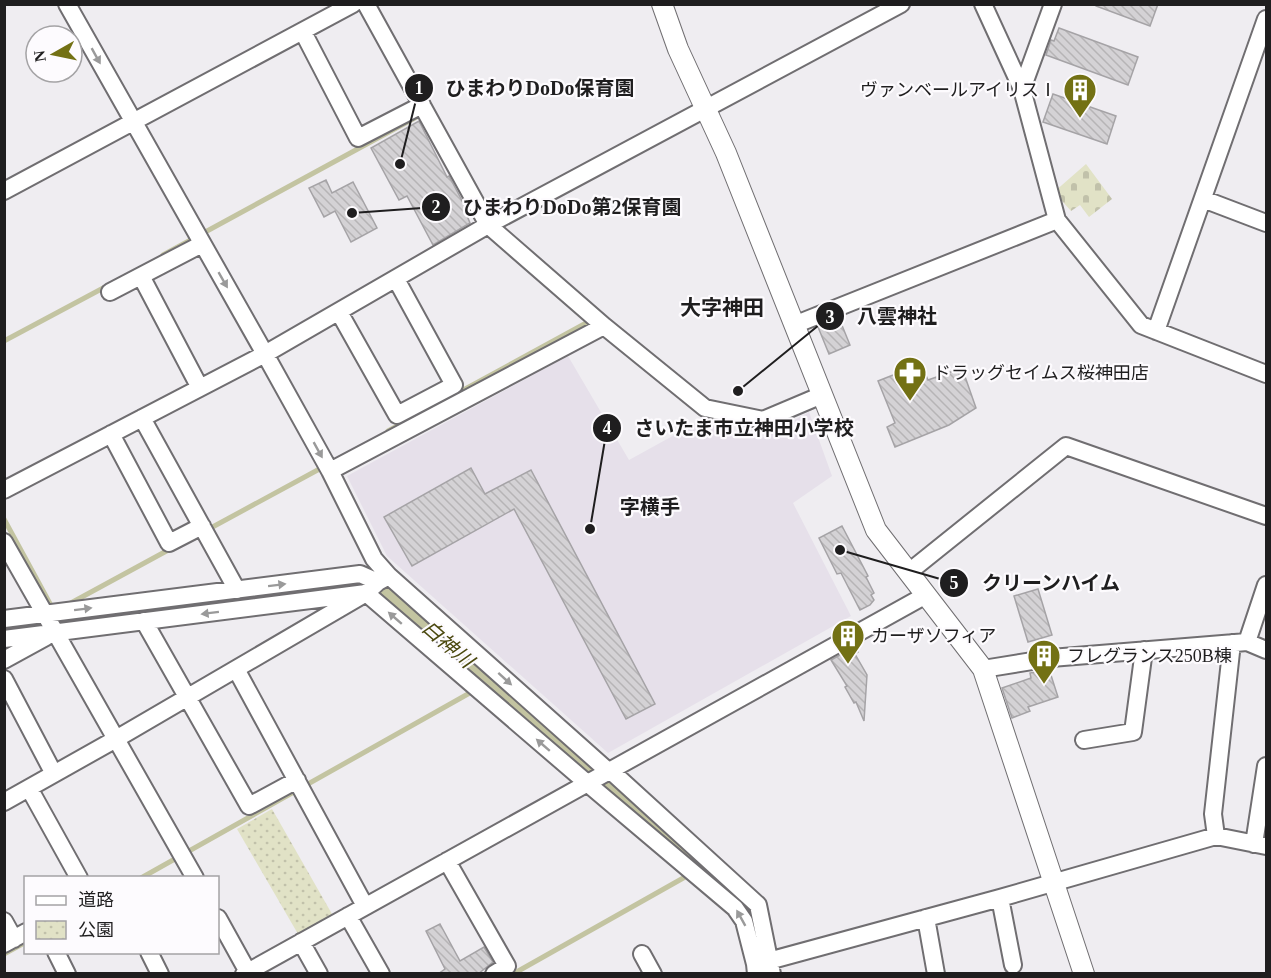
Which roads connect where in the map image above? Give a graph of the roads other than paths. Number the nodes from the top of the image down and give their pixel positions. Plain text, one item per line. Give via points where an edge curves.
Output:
1 (67, 4) edge
2 (353, 4) edge
3 (366, 4) edge
4 (662, 4) edge
5 (901, 4) edge
6 (983, 4) edge
7 (1053, 4) edge
8 (1266, 19) edge
9 (303, 32) junction
10 (1022, 89) junction
11 (422, 105) junction
12 (706, 110) junction
13 (133, 123) junction
14 (4, 191) edge
15 (1203, 199) junction
16 (1057, 220) junction
17 (1266, 223) edge
18 (488, 225) junction
19 (202, 244) junction
20 (141, 276) junction
21 (396, 279) junction
22 (111, 292) dead end
23 (339, 312) junction
24 (794, 324) junction
25 (604, 326) junction
26 (1156, 331) junction
27 (265, 354) junction
28 (1266, 374) edge
29 (200, 388) junction
30 (822, 395) junction
31 (142, 418) junction
32 (111, 434) junction
33 (330, 471) junction
34 (4, 490) edge
35 (1266, 516) edge
36 (202, 526) junction
37 (4, 542) edge
38 (909, 572) junction
39 (378, 584) junction
40 (1266, 585) edge
41 (237, 590) junction
42 (926, 595) junction
43 (45, 614) junction
44 (4, 619) edge
45 (144, 621) junction
46 (55, 632) junction
47 (4, 639) edge
48 (1239, 642) junction
49 (1144, 650) junction
50 (1266, 650) edge
51 (4, 660) edge
52 (236, 669) junction
53 (983, 669) junction
54 (4, 679) edge
55 (187, 697) junction
56 (116, 739) junction
57 (1084, 740) dead end
58 (1266, 766) edge
59 (608, 771) junction
60 (54, 774) junction
61 (297, 780) junction
62 (587, 783) junction
63 (28, 788) junction
64 (4, 802) edge
65 (1216, 836) junction
66 (1260, 845) edge
67 (447, 861) junction
68 (78, 876) edge
69 (194, 876) edge
70 (1053, 883) junction
71 (1000, 898) junction
72 (365, 906) junction
73 (348, 916) junction
74 (926, 918) junction
75 (219, 920) edge
76 (4, 921) edge
77 (15, 938) edge
78 (301, 942) junction
79 (57, 954) edge
80 (150, 954) edge
81 (642, 954) dead end
82 (1013, 965) dead end
83 (760, 967) edge
84 (247, 973) edge
85 (68, 974) edge
86 (160, 974) edge
87 (319, 974) edge
88 (381, 974) edge
89 (494, 974) edge
90 (652, 974) edge
91 (936, 974) edge
92 (1084, 974) edge

1 -> 13 street
2 - 9 street
3 - 11 street
4 - 12 street
5 - 12 street
6 - 10 street
7 - 10 street
8 - 15 street
9 - 11 street via 358,138
9 - 13 street
10 - 16 street
11 - 18 street
12 - 18 street
12 - 24 street
13 - 14 street
13 - 19 street
15 - 17 street
15 - 26 street
16 - 24 street
16 - 26 street via 1141,325
18 - 21 street
18 - 25 street
19 - 20 street
19 -> 27 street
20 - 22 street
20 - 29 street
21 - 23 street
21 - 23 street via 454,385 397,415
23 - 27 street
24 - 30 street
25 - 30 street via 705,408 763,420
25 - 33 street
26 - 28 street
27 - 29 street
27 -> 33 street
29 - 31 street
30 - 38 street via 876,530
31 - 32 street
31 - 36 street
32 - 34 street
32 - 36 street via 169,543
33 - 39 street via 374,559
35 - 38 street via 1066,446
36 - 41 street
37 - 43 street
38 - 42 street
41 -> 39 street via 360,574
39 -> 45 street
39 - 52 street
39 -> 59 street
62 -> 39 street
40 - 48 street
43 -> 41 street
42 - 53 street
42 - 59 street
43 - 44 street
43 - 46 street
45 - 46 street
45 - 55 street
46 - 47 street
46 - 51 street
46 - 56 street
48 - 49 street
48 - 50 street
48 - 65 street via 1213,814
49 - 53 street
49 - 57 street via 1133,732
52 - 55 street
52 - 61 street
53 - 70 street
54 - 60 street
55 - 56 street
55 - 61 street via 249,806
56 - 60 street
56 - 69 street
58 - 66 street
59 - 62 street
59 - 83 street via 758,905
60 - 63 street
61 - 72 street
62 - 67 street
83 -> 62 street via 744,921 735,908
63 - 64 street
63 - 68 street
65 - 66 street
65 - 70 street
67 - 72 street
67 - 89 street via 507,966
70 - 71 street
70 - 92 street
71 - 74 street
71 - 82 street
72 - 73 street
73 - 78 street
73 - 88 street
74 - 83 street
74 - 91 street
75 - 84 street
76 - 77 street
78 - 84 street
78 - 87 street
79 - 85 street
80 - 86 street
81 - 90 street

